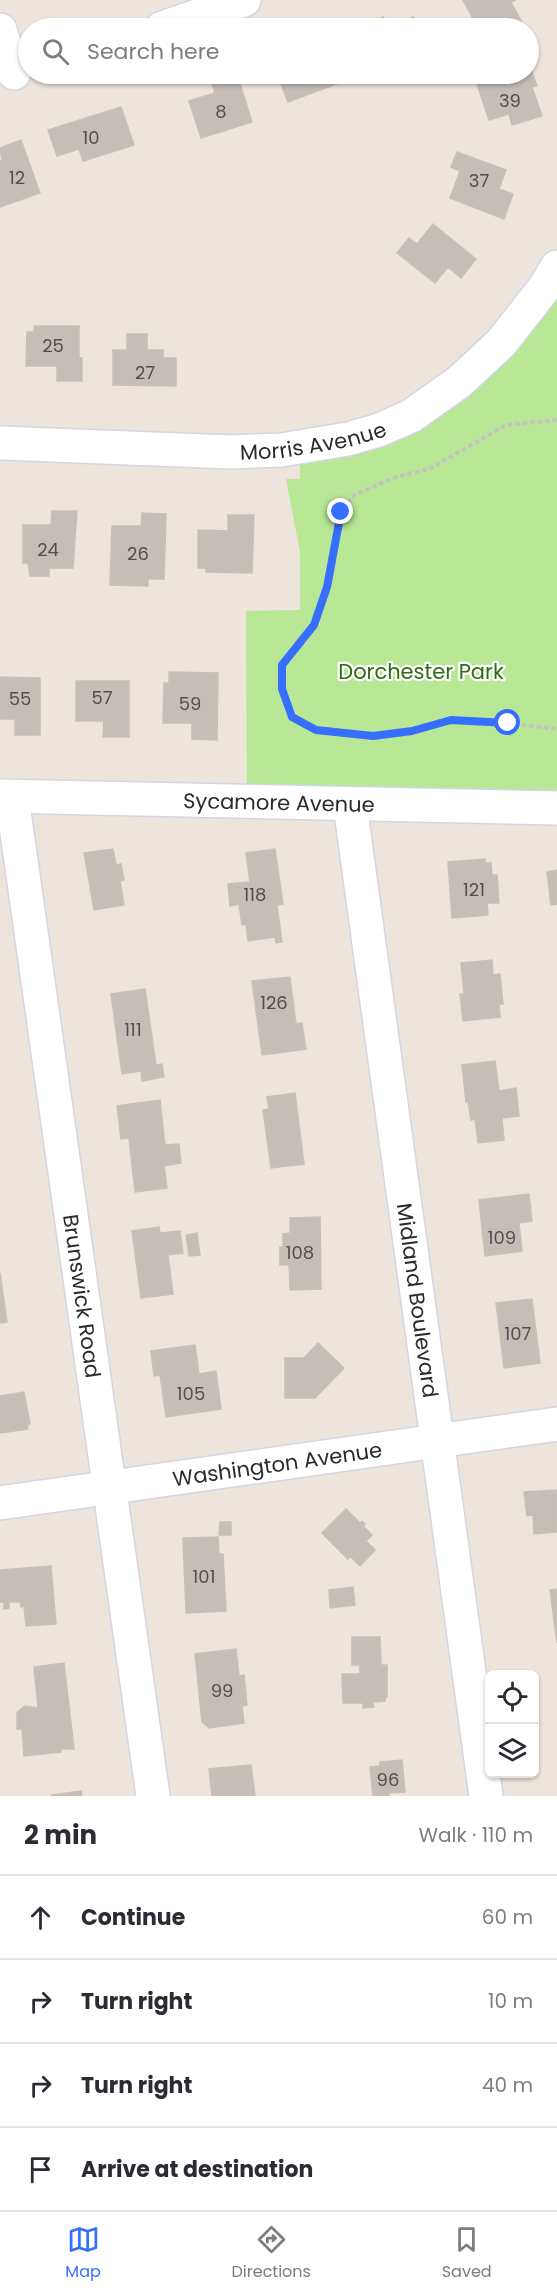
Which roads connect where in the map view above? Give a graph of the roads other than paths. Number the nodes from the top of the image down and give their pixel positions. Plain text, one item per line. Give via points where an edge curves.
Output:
1 (244, 0) edge
2 (191, 18) edge
3 (0, 30) edge
4 (14, 73) edge
5 (557, 267) edge
6 (0, 443) edge
7 (6, 796) edge
8 (350, 805) junction
9 (557, 808) edge
10 (557, 1424) edge
11 (437, 1440) junction
12 (111, 1487) junction
13 (0, 1503) edge
14 (153, 1796) edge
15 (486, 1796) edge

1 - 2 street
3 - 4 street
5 - 6 street, Morris Avenue via 501,343 459,382 411,416 379,430 281,450 231,452
7 - 8 street, Sycamore Avenue
7 - 12 street, Brunswick Road
8 - 9 street, Sycamore Avenue
8 - 11 street, Midland Boulevard
10 - 11 street, Washington Avenue
11 - 12 street, Washington Avenue
11 - 15 street, Midland Boulevard
12 - 13 street, Washington Avenue
12 - 14 street, Brunswick Road

